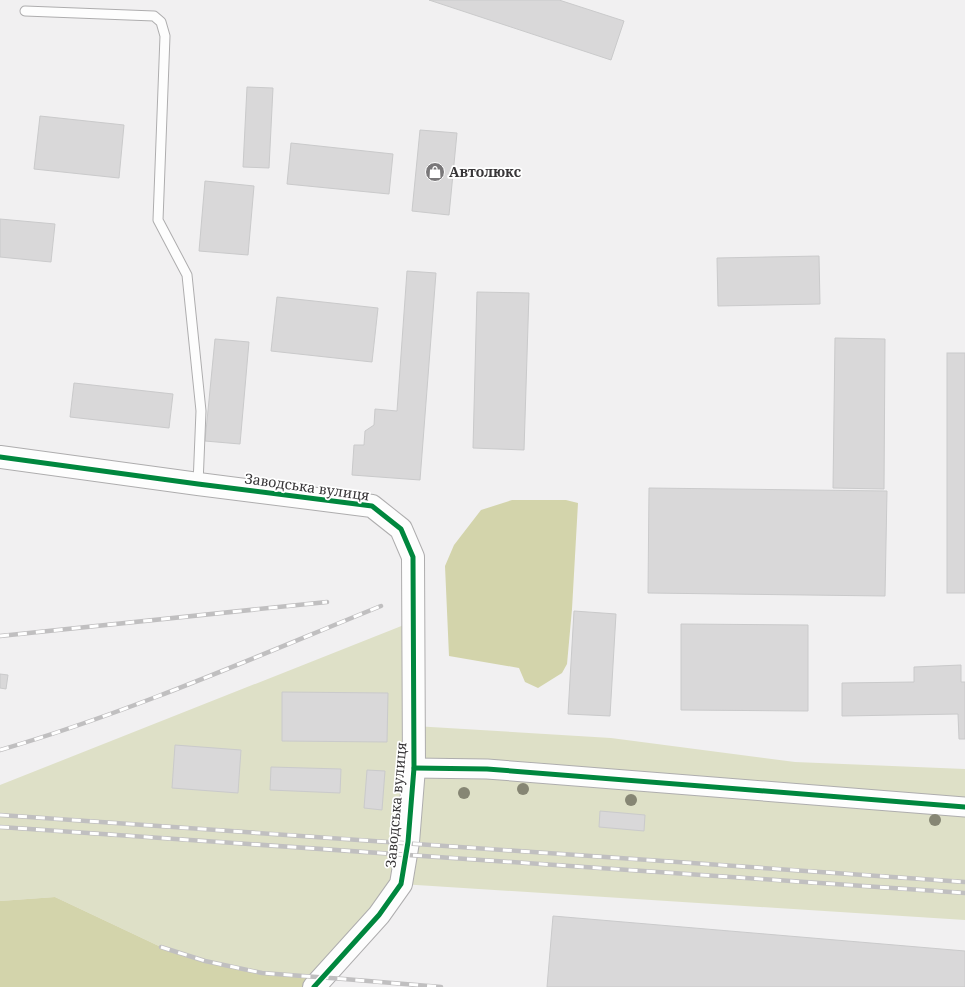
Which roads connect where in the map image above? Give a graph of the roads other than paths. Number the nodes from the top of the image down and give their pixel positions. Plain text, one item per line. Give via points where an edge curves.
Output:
1 (25, 11) dead end
2 (0, 457) edge
3 (198, 484) junction
4 (414, 768) junction
5 (965, 806) edge
6 (314, 987) edge

1 - 3 lane via 154,16 161,22 165,36 158,220 187,275 201,410
2 - 3 street, Заводська вулиця
3 - 4 street, Заводська вулиця via 372,506 402,529 413,557
4 - 5 street via 488,769
4 - 6 street, Заводська вулиця via 408,842 401,884 379,915

